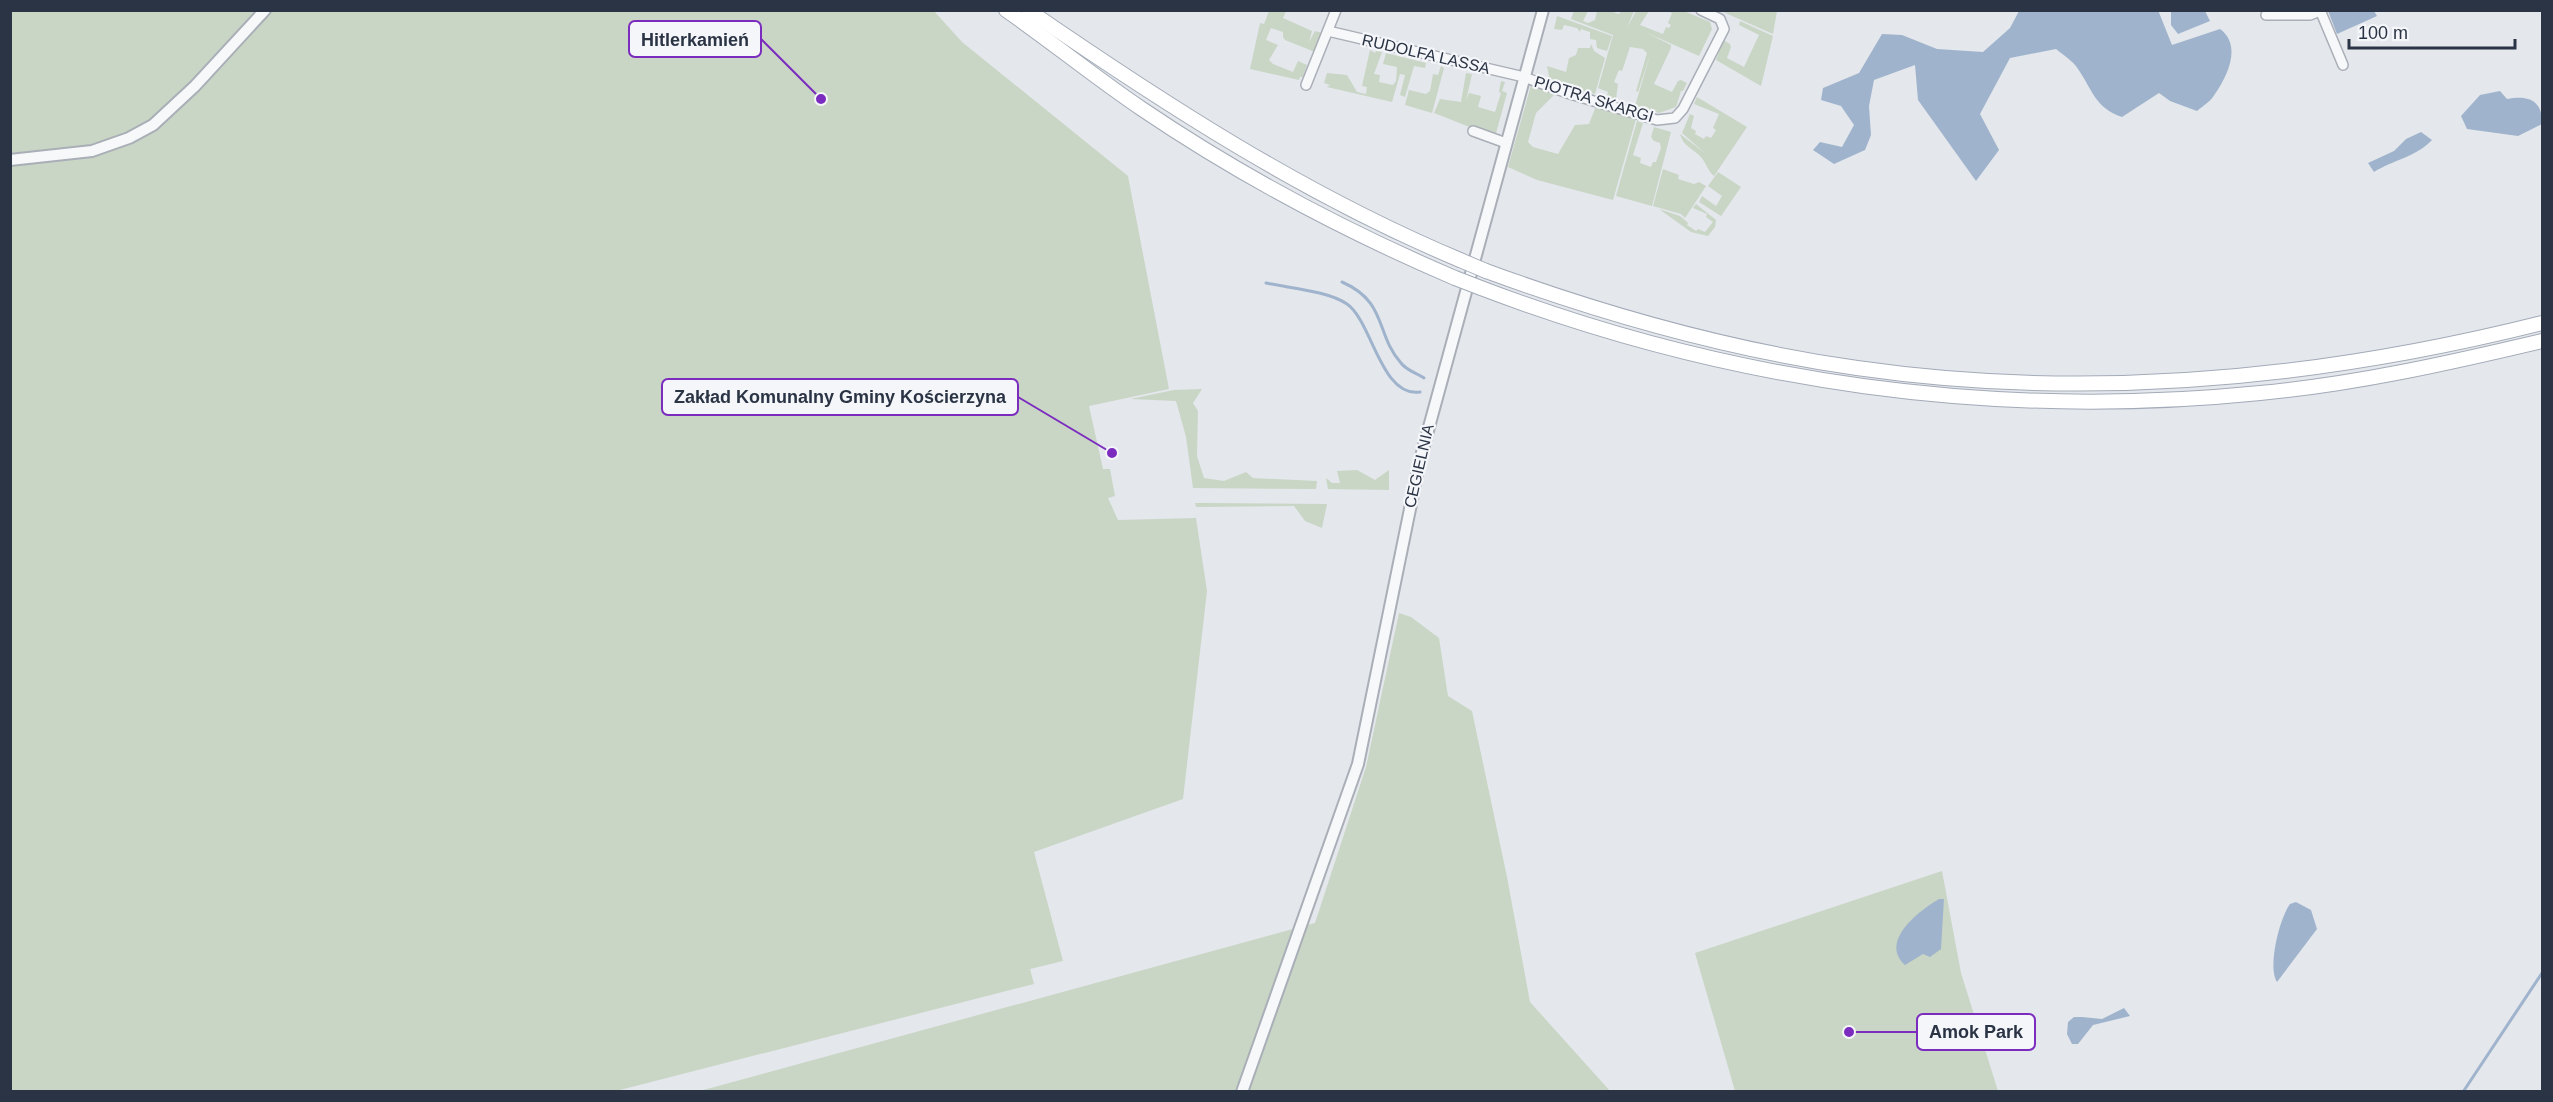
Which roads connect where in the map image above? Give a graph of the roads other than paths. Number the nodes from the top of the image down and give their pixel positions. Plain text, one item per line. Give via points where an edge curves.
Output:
1 (265, 10) edge
2 (1006, 10) edge
3 (1028, 10) edge
4 (1336, 10) edge
5 (1543, 10) edge
6 (1701, 10) edge
7 (2320, 11) edge
8 (2266, 15) dead end
9 (1328, 31) junction
10 (2343, 65) dead end
11 (1524, 77) junction
12 (1306, 85) dead end
13 (1473, 130) dead end
14 (1506, 143) junction
15 (10, 160) edge
16 (2542, 323) edge
17 (2542, 341) edge
18 (2515, 347) junction
19 (2542, 347) edge
20 (1242, 1092) edge

1 - 15 street via 153,125 92,151
2 - 18 main road, bridge via 1140,108 1323,218 1455,278 1547,312 1632,339 1788,376 1886,391 2006,400 2127,402 2260,393 2384,376
3 - 16 main road, bridge via 1160,99 1270,167 1348,209 1486,271 1627,318 1776,354 1893,372 2018,382 2147,382 2294,370 2421,351
4 - 9 street
5 - 11 street, CEGIELNIA
6 - 11 street, PIOTRA SKARGI via 1720,19 1724,29 1675,118 1657,120
7 - 8 street via 2310,15
7 - 10 street
9 - 11 street, RUDOLFA LASSA
9 - 12 street
11 - 14 street, CEGIELNIA
13 - 14 street
14 - 20 street, CEGIELNIA via 1420,460 1358,764
17 - 18 main road
18 - 19 main road

